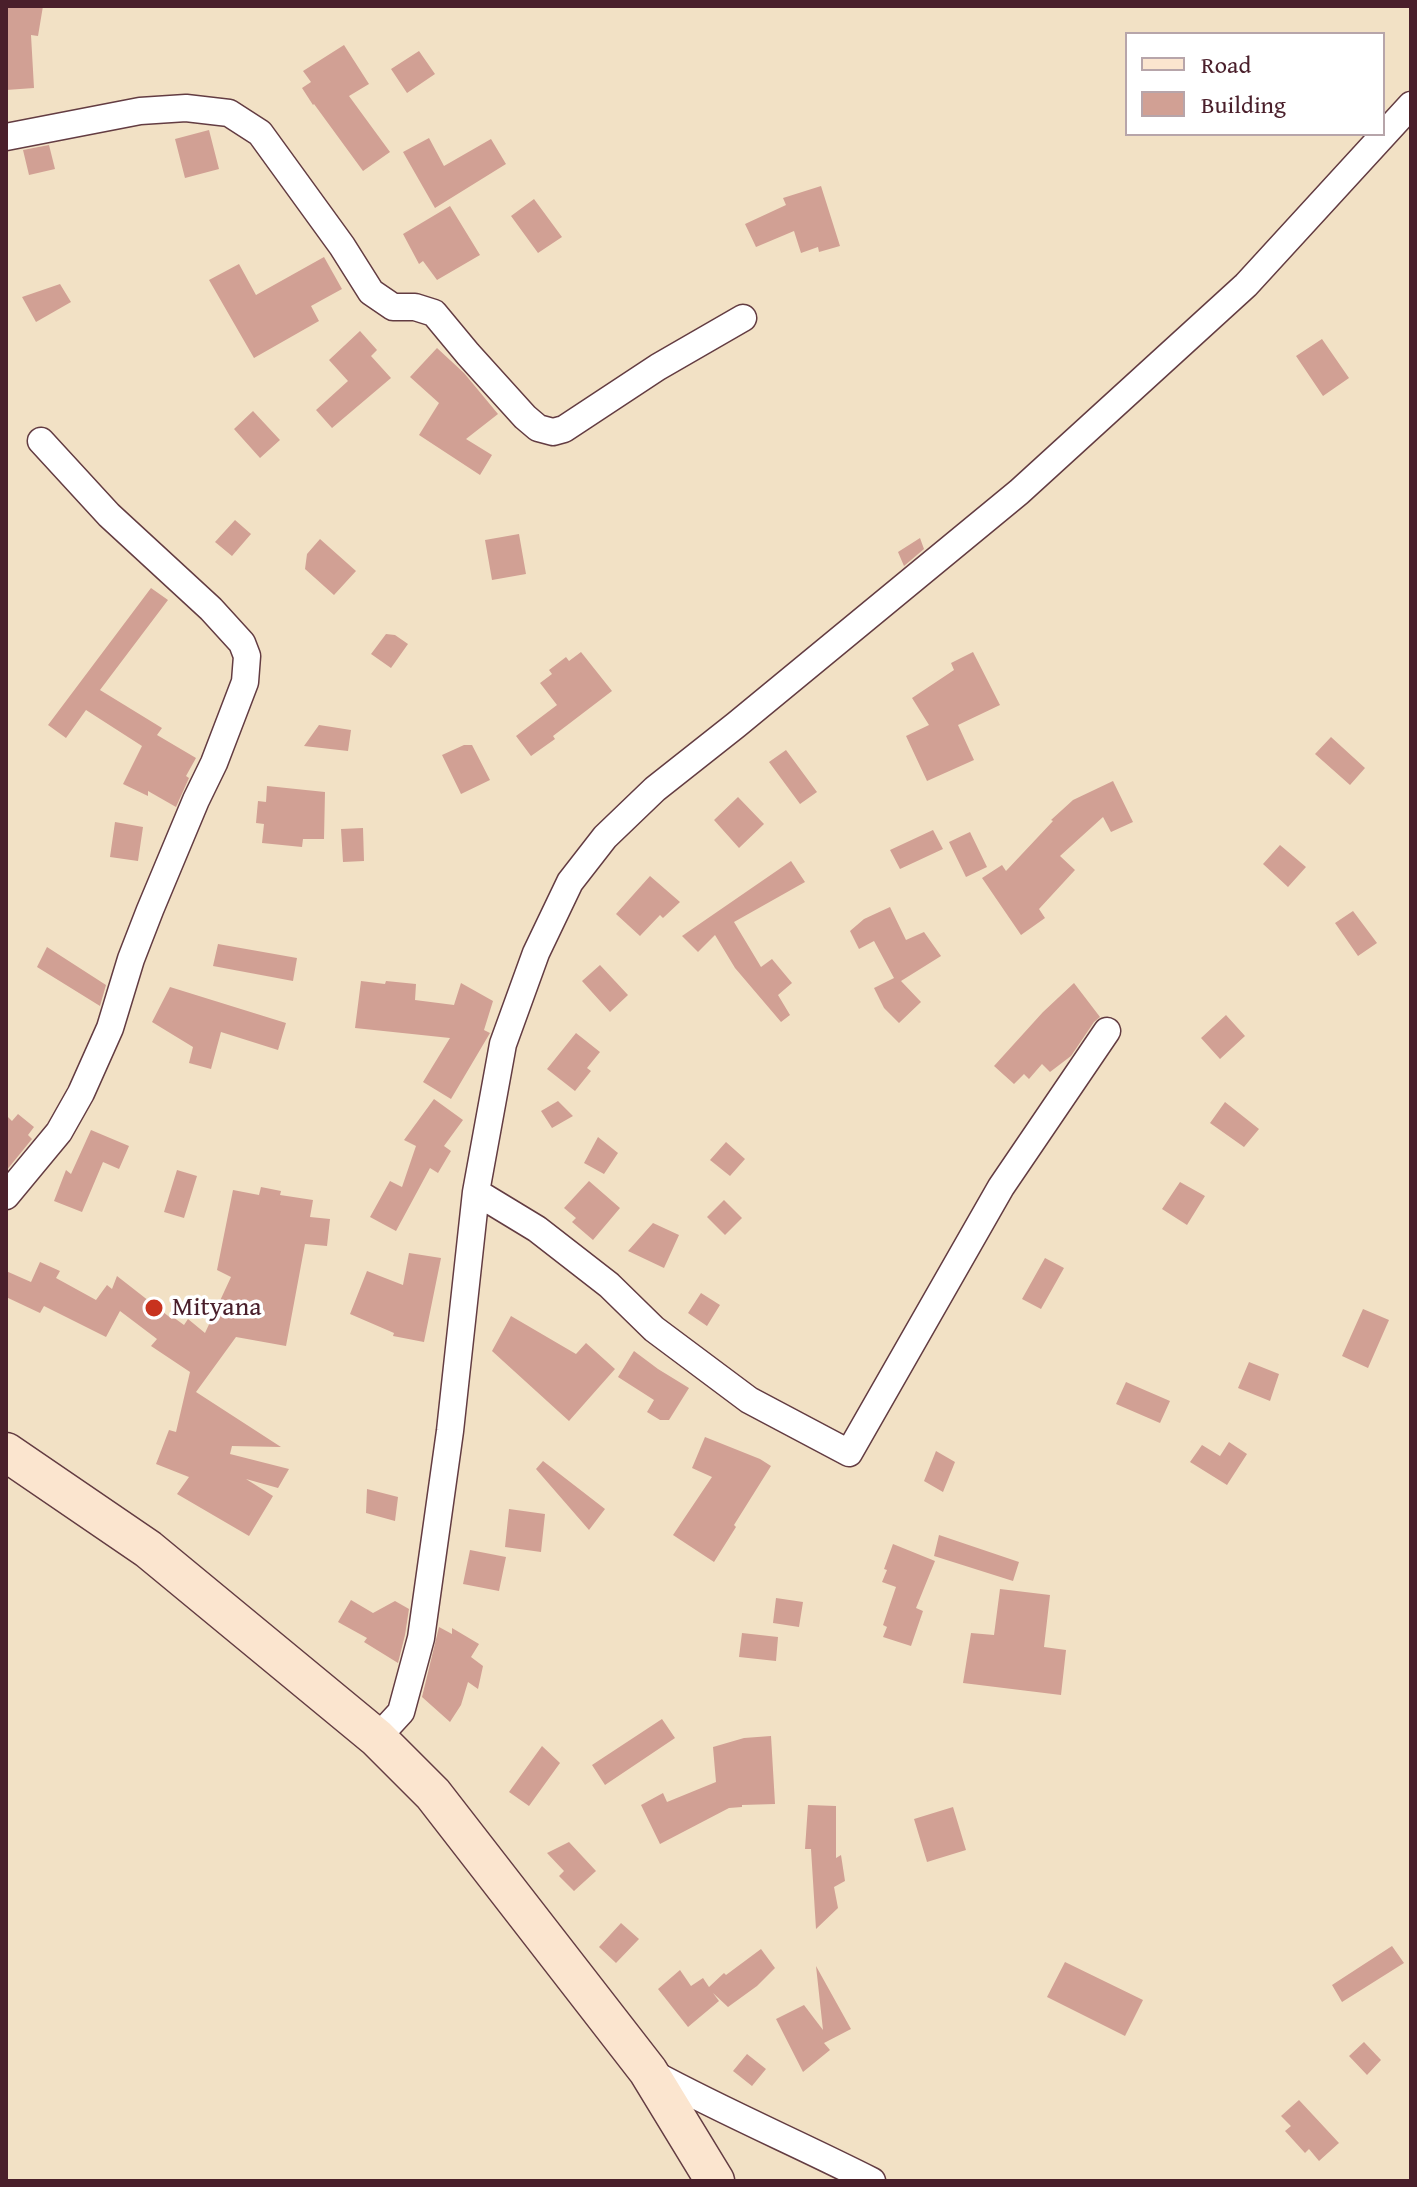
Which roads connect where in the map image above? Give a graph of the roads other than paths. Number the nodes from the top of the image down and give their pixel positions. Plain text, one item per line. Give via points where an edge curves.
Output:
1 (1411, 105) edge
2 (1385, 133) edge
3 (1383, 136) edge
4 (6, 137) edge
5 (743, 318) dead end
6 (41, 441) dead end
7 (1107, 1031) dead end
8 (476, 1192) junction
9 (6, 1196) edge
10 (6, 1452) edge
11 (377, 1738) junction
12 (648, 2071) junction
13 (715, 2181) edge
14 (872, 2181) edge

1 - 2 street
3 - 8 street via 1246,285 1088,430 655,789 605,837 570,882 536,953 503,1044
4 - 5 street via 140,111 186,108 229,113 260,133 371,292 393,307 434,313 525,417 553,432
6 - 9 street via 109,515 211,609 247,656 245,682 145,922 87,1080 59,1132
7 - 8 street via 1001,1187 849,1453 749,1400 654,1329 609,1285 537,1229
8 - 11 street via 421,1638 401,1712
10 - 11 main road via 148,1549
11 - 12 main road via 433,1794
12 - 13 main road
12 - 14 street

